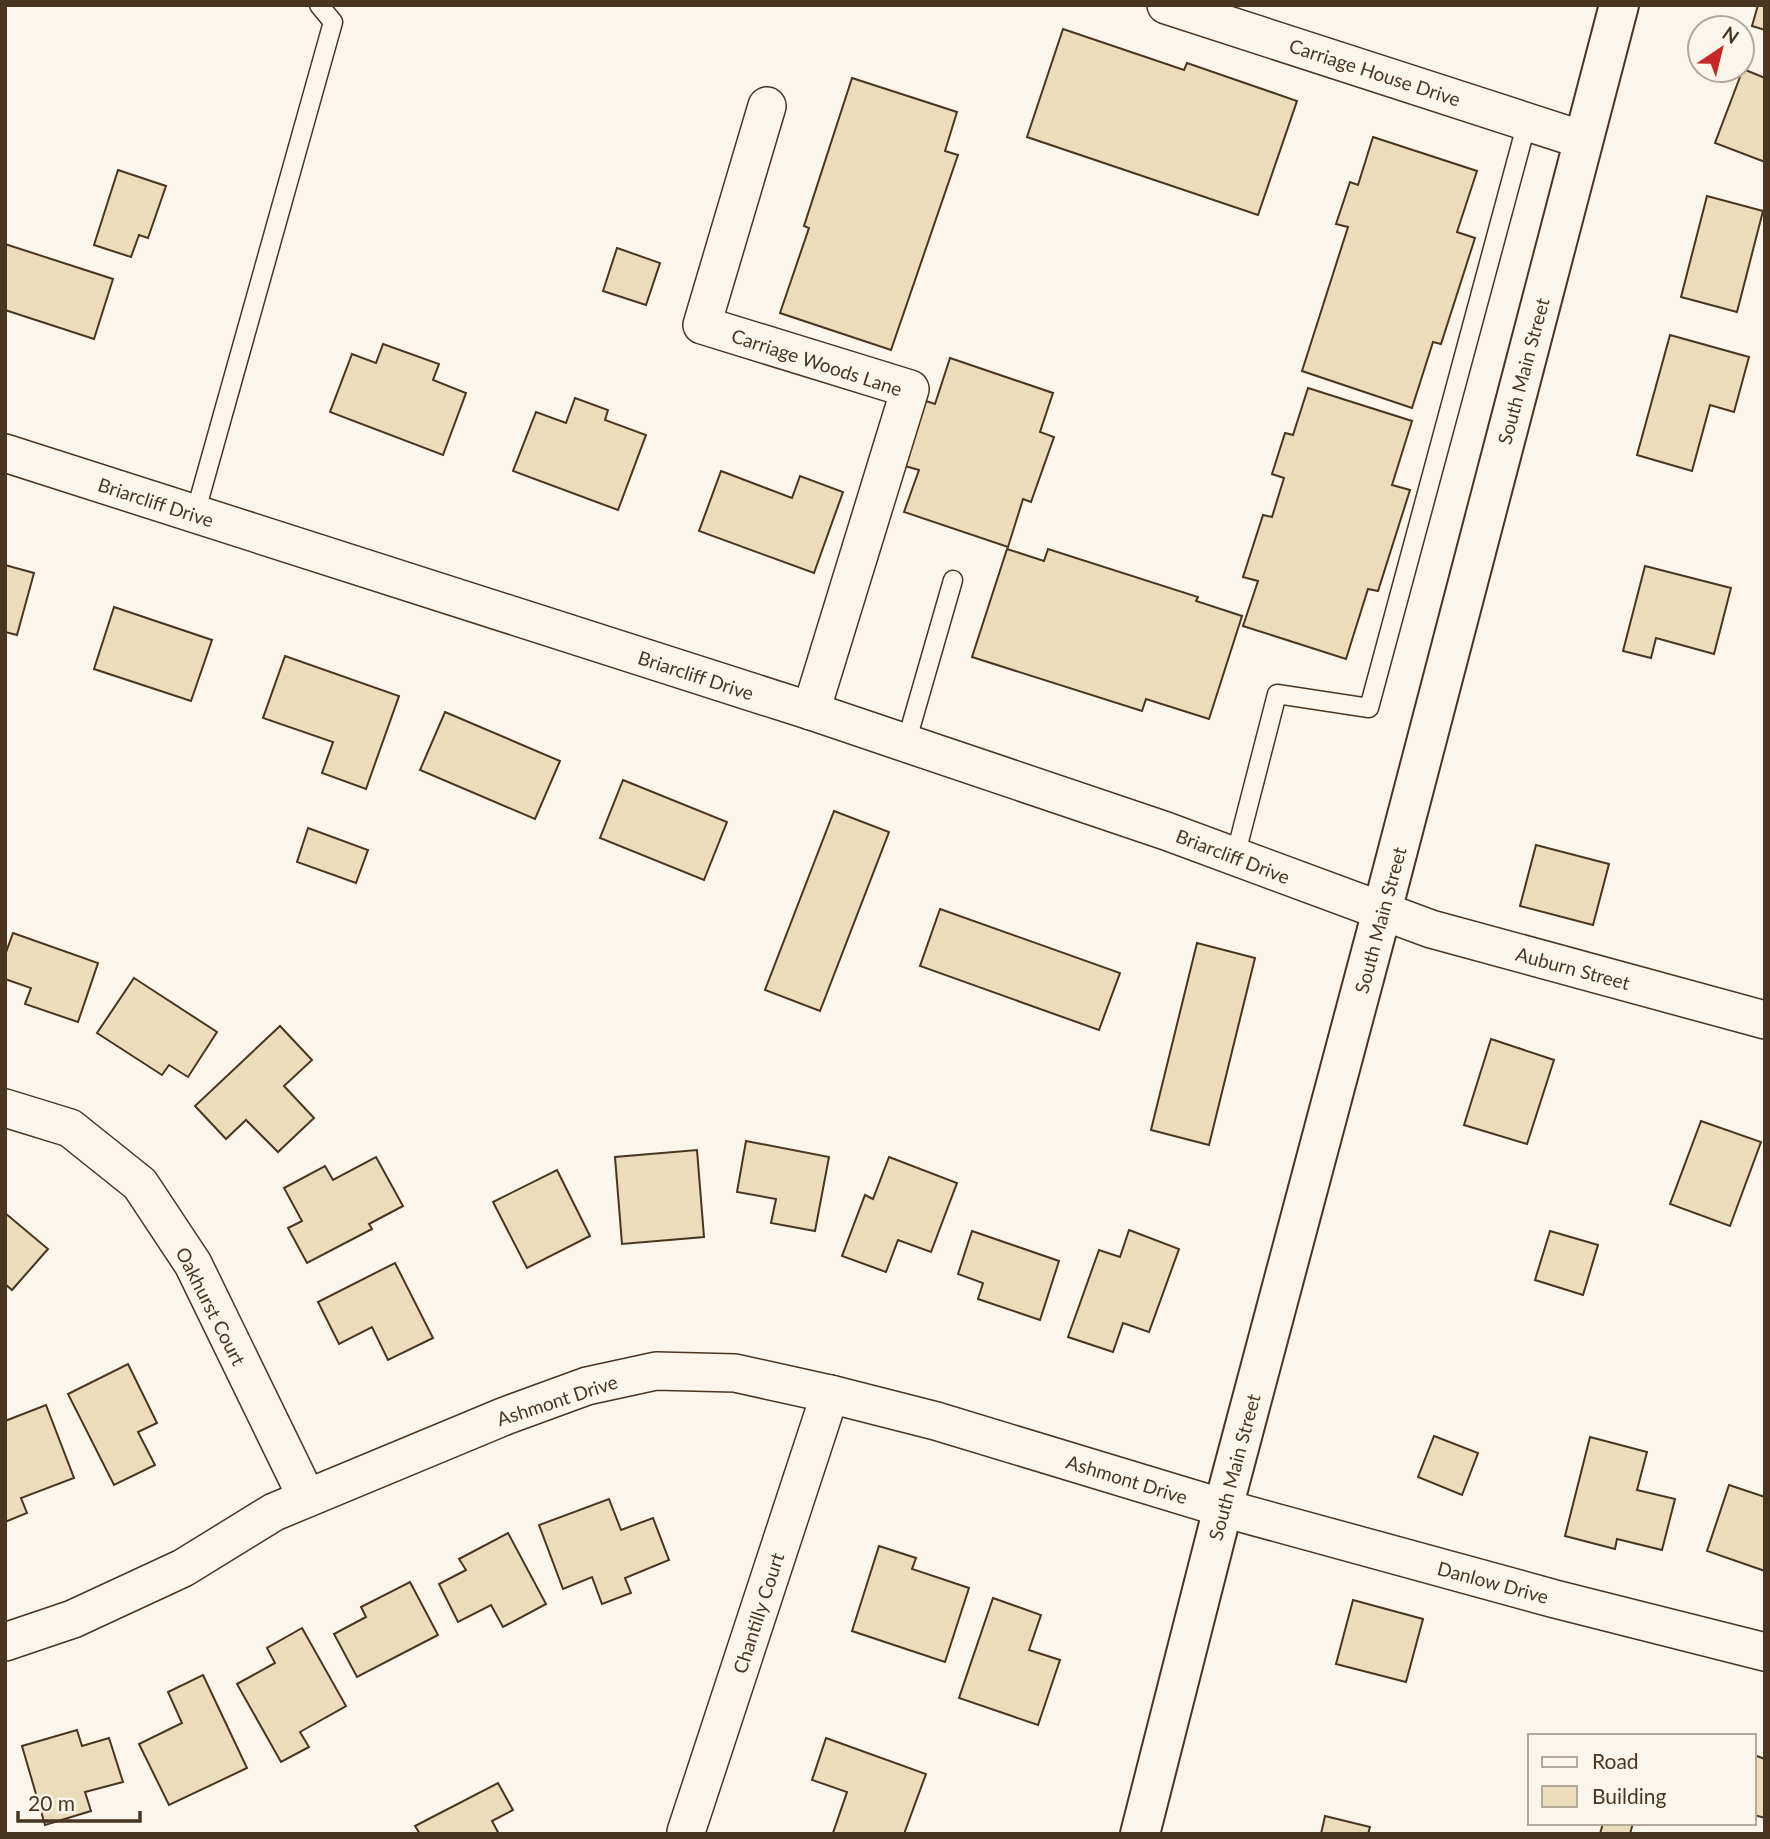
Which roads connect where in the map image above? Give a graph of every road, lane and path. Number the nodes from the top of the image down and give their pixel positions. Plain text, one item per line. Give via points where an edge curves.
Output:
1 (320, 5) edge
2 (1166, 5) edge
3 (1619, 5) edge
4 (767, 106) dead end
5 (1527, 122) junction
6 (1583, 140) junction
7 (5, 453) edge
8 (195, 514) junction
9 (953, 580) dead end
10 (811, 711) junction
11 (906, 743) junction
12 (1235, 857) junction
13 (1382, 911) junction
14 (1765, 1020) edge
15 (5, 1108) edge
16 (830, 1394) junction
17 (307, 1498) junction
18 (1223, 1508) junction
19 (5, 1642) edge
20 (1765, 1652) edge
21 (686, 1832) edge
22 (1140, 1834) edge

1 - 8 lane via 333,22
2 - 5 street, Carriage House Drive
3 - 6 main road, South Main Street
4 - 10 street, Carriage Woods Lane via 702,325 910,390
5 - 6 street, Carriage House Drive
5 - 12 lane via 1369,708 1277,694
6 - 13 main road, South Main Street
7 - 8 street, Briarcliff Drive
8 - 10 street, Briarcliff Drive
9 - 11 lane
10 - 11 street, Briarcliff Drive
11 - 12 street, Briarcliff Drive
12 - 13 street, Briarcliff Drive
13 - 14 street, Auburn Street via 1432,929
13 - 18 main road, South Main Street
15 - 17 street, Oakhurst Court via 70,1128 140,1184 193,1264
16 - 17 street, Ashmont Drive via 735,1373 656,1371 587,1386
16 - 18 street, Ashmont Drive via 936,1421
16 - 21 street, Chantilly Court
17 - 19 street, Ashmont Drive via 274,1512 183,1567 73,1619
18 - 20 street, Danlow Drive
18 - 22 main road, South Main Street

